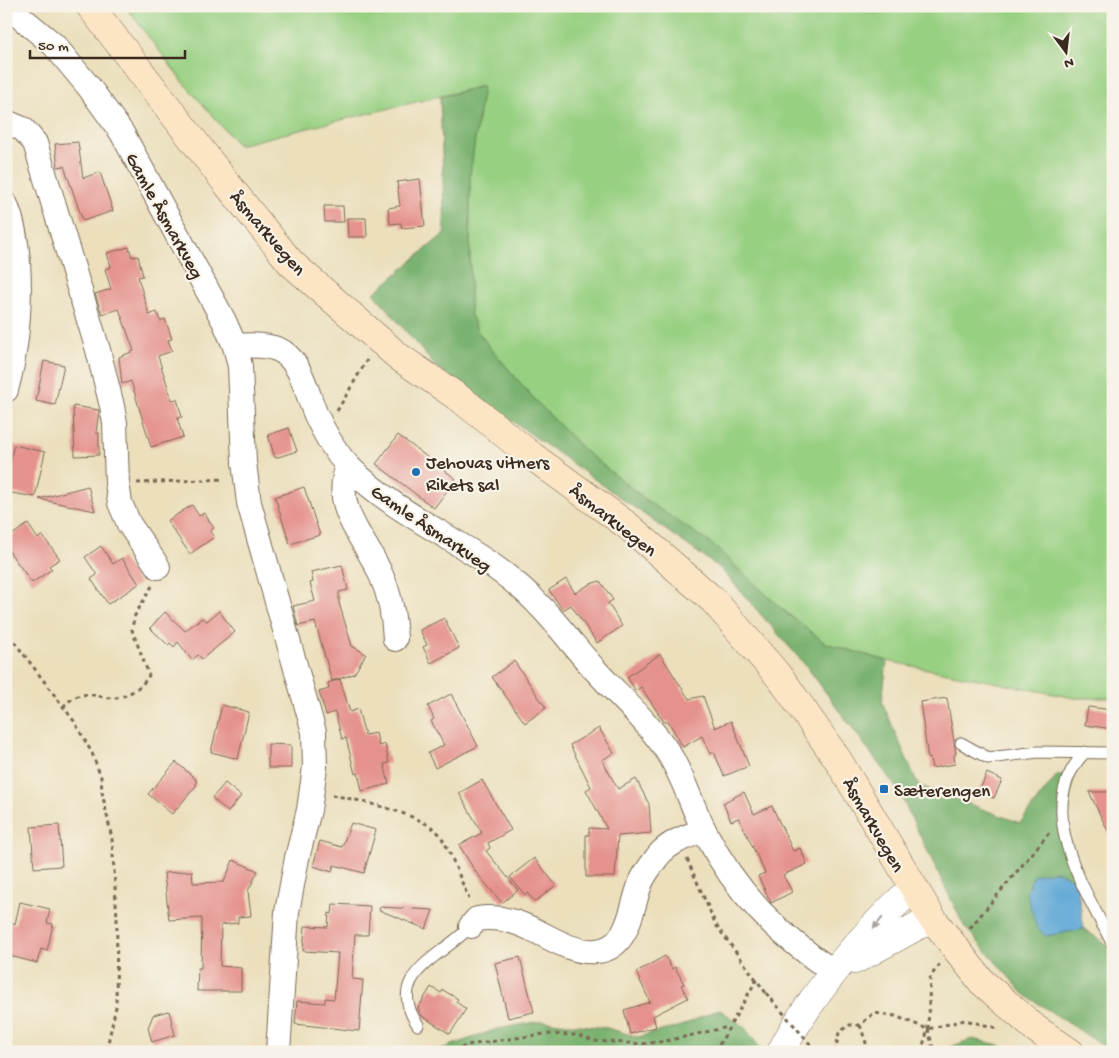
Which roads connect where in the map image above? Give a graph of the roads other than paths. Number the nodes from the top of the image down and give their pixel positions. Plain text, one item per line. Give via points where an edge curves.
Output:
1 (7, 6) edge
2 (90, 6) edge
3 (6, 122) edge
4 (6, 205) edge
5 (235, 346) junction
6 (6, 390) edge
7 (348, 466) junction
8 (158, 566) road end
9 (395, 639) dead end
10 (961, 743) dead end
11 (1085, 752) junction
12 (1113, 753) edge
13 (704, 830) junction
14 (913, 888) junction
15 (932, 918) junction
16 (474, 922) joint
17 (1113, 945) edge
18 (834, 972) junction
19 (418, 1025) dead end
20 (278, 1052) edge
21 (781, 1052) edge
22 (1070, 1052) edge

1 - 5 street, Gamle Åsmarkveg via 54,45 90,87 122,134
2 - 14 main road, Åsmarkvegen via 291,262 382,343 628,526 714,601 782,680 838,760
3 - 8 street via 15,124 29,135 42,165 112,406 120,503 129,524
4 - 6 street via 15,238 18,284 14,362
5 - 7 street, Gamle Åsmarkveg via 282,351 296,364 325,432
5 - 20 street via 240,366 249,503 314,732 312,792 287,912
7 - 9 street via 343,479 343,499 382,577 391,604
7 - 13 street, Gamle Åsmarkveg via 403,512 527,592 670,755
10 - 11 lane via 988,758 1038,752
11 - 12 lane
11 - 17 lane via 1064,783 1062,817 1076,870
13 - 16 street via 681,839 659,854 642,882 624,933 613,946 597,951 580,950 510,920 494,916
13 - 18 street, Gamle Åsmarkveg via 724,867 749,901 776,929
14 - 15 main road, Åsmarkvegen
14 -> 18 street
15 - 18 street
15 - 22 main road, Åsmarkvegen via 982,982 1036,1029
16 - 19 lane via 412,978 407,991 410,1013
18 - 21 street

